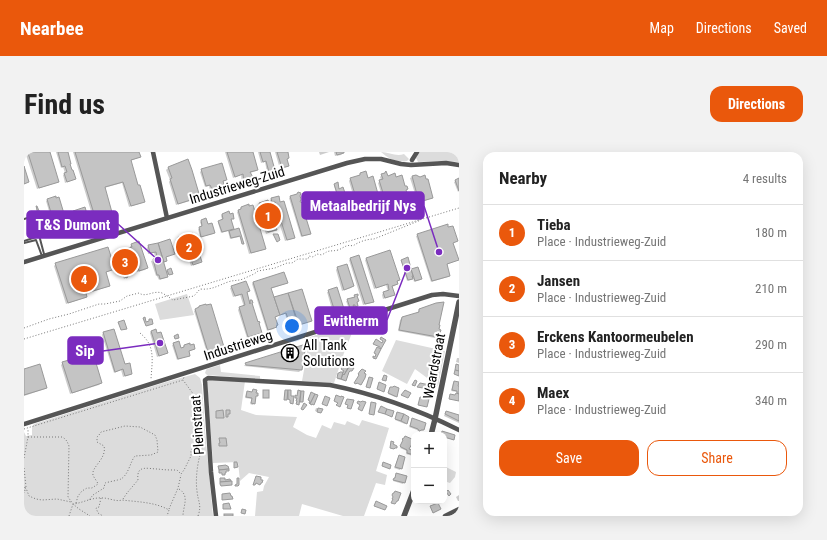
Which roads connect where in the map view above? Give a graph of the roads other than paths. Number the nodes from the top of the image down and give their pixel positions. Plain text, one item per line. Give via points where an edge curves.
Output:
1 (153, 152) edge
2 (417, 152) edge
3 (412, 160) dead end
4 (459, 165) edge
5 (167, 218) junction
6 (24, 219) edge
7 (39, 236) junction
8 (24, 242) edge
9 (43, 256) junction
10 (24, 262) edge
11 (459, 296) edge
12 (459, 302) edge
13 (435, 419) junction
14 (25, 423) edge
15 (459, 430) edge
16 (432, 432) edge
17 (411, 498) edge
18 (459, 510) edge
19 (216, 516) edge
20 (404, 516) edge
21 (445, 516) edge

1 - 5 street
2 - 3 street
4 - 5 street, Industrieweg-Zuid via 411,165 381,159 365,159
5 - 9 street, Industrieweg-Zuid
6 - 7 lane via 34,216
7 - 8 lane
7 - 9 lane
8 - 9 lane via 36,240
9 - 10 street, Industrieweg-Zuid
11 - 14 street, Industrieweg via 432,295
12 - 13 street, Waardstraat
13 - 15 street, Pleinstraat
13 - 16 street, Waardstraat
13 - 19 street, Pleinstraat via 385,400 330,385 208,378 205,380 207,442
17 - 20 street
18 - 21 street

